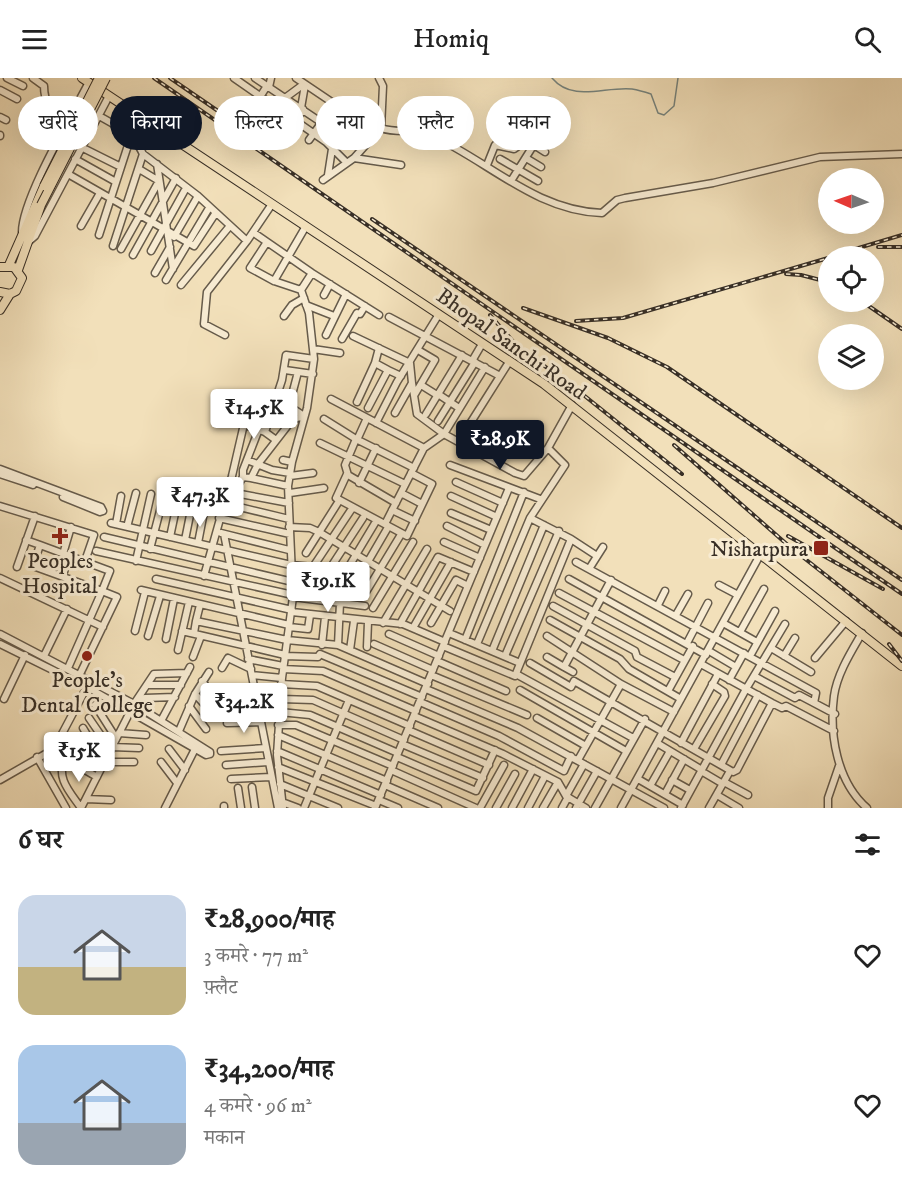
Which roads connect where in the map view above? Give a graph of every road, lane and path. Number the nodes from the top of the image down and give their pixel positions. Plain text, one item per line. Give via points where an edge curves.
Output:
1 (8, 78) edge
2 (33, 78) edge
3 (99, 78) edge
4 (106, 78) edge
5 (234, 78) edge
6 (249, 78) edge
7 (255, 78) edge
8 (271, 78) edge
9 (296, 78) edge
10 (379, 78) edge
11 (85, 80) edge
12 (305, 84) junction
13 (245, 85) junction
14 (23, 86) dead end
15 (268, 86) junction
16 (0, 90) edge
17 (44, 96) edge
18 (78, 96) edge
19 (109, 96) junction
20 (261, 96) joint
21 (282, 96) edge
22 (288, 96) edge
23 (304, 96) edge
24 (323, 96) edge
25 (382, 96) edge
26 (17, 99) dead end
27 (99, 116) joint
28 (110, 123) edge
29 (304, 126) edge
30 (385, 129) edge
31 (316, 130) edge
32 (314, 133) junction
33 (309, 141) dead end
34 (54, 150) edge
35 (80, 150) edge
36 (87, 150) edge
37 (126, 150) edge
38 (140, 150) edge
39 (332, 150) edge
40 (333, 150) edge
41 (361, 150) edge
42 (493, 150) edge
43 (531, 150) edge
44 (542, 150) edge
45 (545, 152) dead end
46 (143, 154) junction
47 (902, 154) edge
48 (354, 158) junction
49 (526, 158) junction
50 (75, 159) junction
51 (500, 159) dead end
52 (346, 162) junction
53 (157, 164) junction
54 (400, 165) dead end
55 (487, 165) junction
56 (121, 167) junction
57 (541, 167) dead end
58 (139, 169) junction
59 (519, 170) junction
60 (68, 174) junction
61 (176, 178) junction
62 (159, 181) junction
63 (511, 181) junction
64 (538, 181) dead end
65 (116, 182) junction
66 (186, 188) junction
67 (100, 193) junction
68 (198, 196) junction
69 (111, 199) junction
70 (162, 204) junction
71 (272, 204) junction
72 (126, 206) junction
73 (209, 208) junction
74 (139, 213) junction
75 (215, 214) junction
76 (152, 220) junction
77 (81, 226) dead end
78 (306, 226) junction
79 (165, 227) junction
80 (228, 227) junction
81 (22, 232) junction
82 (254, 233) junction
83 (176, 234) junction
84 (99, 235) dead end
85 (190, 242) junction
86 (247, 242) junction
87 (267, 242) junction
88 (26, 244) junction
89 (170, 245) junction
90 (113, 246) dead end
91 (121, 249) dead end
92 (152, 251) dead end
93 (133, 255) dead end
94 (287, 257) junction
95 (0, 267) edge
96 (13, 267) junction
97 (173, 269) junction
98 (155, 273) dead end
99 (312, 273) junction
100 (166, 280) dead end
101 (274, 281) junction
102 (330, 284) junction
103 (181, 285) dead end
104 (0, 292) edge
105 (10, 294) junction
106 (302, 294) junction
107 (346, 294) junction
108 (324, 295) dead end
109 (306, 305) junction
110 (365, 306) junction
111 (0, 310) edge
112 (440, 314) junction
113 (379, 315) dead end
114 (284, 316) dead end
115 (334, 316) junction
116 (389, 317) dead end
117 (225, 335) dead end
118 (326, 335) dead end
119 (353, 336) dead end
120 (426, 338) junction
121 (342, 339) dead end
122 (313, 344) junction
123 (482, 344) junction
124 (379, 348) junction
125 (418, 350) junction
126 (340, 353) dead end
127 (462, 355) junction
128 (314, 358) junction
129 (474, 361) junction
130 (509, 362) junction
131 (375, 363) junction
132 (410, 363) junction
133 (485, 367) junction
134 (285, 370) junction
135 (388, 370) junction
136 (298, 372) junction
137 (313, 374) junction
138 (401, 376) junction
139 (500, 376) junction
140 (412, 383) junction
141 (421, 385) junction
142 (415, 394) junction
143 (438, 395) junction
144 (331, 399) dead end
145 (262, 401) junction
146 (357, 402) dead end
147 (450, 402) junction
148 (274, 403) junction
149 (572, 405) junction
150 (289, 406) junction
151 (368, 408) dead end
152 (459, 408) junction
153 (395, 413) dead end
154 (426, 414) dead end
155 (304, 416) junction
156 (367, 417) junction
157 (324, 419) dead end
158 (438, 421) dead end
159 (376, 423) junction
160 (243, 424) junction
161 (259, 430) junction
162 (466, 430) dead end
163 (444, 434) junction
164 (276, 440) junction
165 (357, 440) junction
166 (321, 443) dead end
167 (376, 448) junction
168 (424, 448) junction
169 (548, 448) junction
170 (349, 457) junction
171 (247, 460) junction
172 (283, 460) dead end
173 (292, 462) junction
174 (258, 464) junction
175 (450, 465) dead end
176 (367, 466) junction
177 (412, 470) junction
178 (0, 472) edge
179 (313, 473) dead end
180 (290, 474) junction
181 (347, 474) junction
182 (247, 477) junction
183 (456, 482) dead end
184 (359, 483) junction
185 (405, 484) junction
186 (324, 488) dead end
187 (509, 488) junction
188 (289, 489) junction
189 (524, 492) junction
190 (136, 493) dead end
191 (235, 493) junction
192 (401, 493) junction
193 (151, 494) dead end
194 (121, 496) dead end
195 (451, 496) dead end
196 (163, 499) dead end
197 (540, 499) junction
198 (339, 501) junction
199 (289, 503) junction
200 (503, 503) junction
201 (177, 504) dead end
202 (227, 504) junction
203 (422, 504) junction
204 (0, 506) edge
205 (353, 507) junction
206 (394, 507) junction
207 (191, 510) dead end
208 (204, 512) dead end
209 (451, 513) dead end
210 (220, 515) junction
211 (35, 516) junction
212 (497, 517) junction
213 (363, 518) dead end
214 (530, 518) junction
215 (289, 519) junction
216 (415, 521) junction
217 (375, 523) dead end
218 (544, 525) junction
219 (386, 526) junction
220 (447, 526) dead end
221 (71, 527) junction
222 (128, 527) junction
223 (142, 530) junction
224 (290, 530) junction
225 (491, 530) junction
226 (215, 531) junction
227 (559, 531) junction
228 (319, 532) junction
229 (154, 533) junction
230 (225, 534) junction
231 (400, 536) dead end
232 (104, 537) dead end
233 (170, 537) junction
234 (571, 539) junction
235 (26, 540) junction
236 (185, 540) junction
237 (332, 540) junction
238 (413, 542) dead end
239 (444, 542) dead end
240 (198, 543) junction
241 (40, 545) junction
242 (485, 545) junction
243 (139, 546) junction
244 (211, 547) junction
245 (344, 547) junction
246 (603, 547) dead end
247 (150, 549) junction
248 (427, 549) dead end
249 (289, 550) junction
250 (96, 551) dead end
251 (228, 551) junction
252 (306, 554) dead end
253 (356, 554) junction
254 (66, 555) junction
255 (760, 555) junction
256 (597, 556) junction
257 (480, 558) junction
258 (85, 561) junction
259 (136, 561) junction
260 (207, 561) junction
261 (369, 562) junction
262 (451, 562) junction
263 (576, 562) dead end
264 (291, 565) junction
265 (17, 567) dead end
266 (231, 567) junction
267 (589, 569) junction
268 (381, 570) junction
269 (474, 572) junction
270 (327, 573) dead end
271 (63, 575) junction
272 (204, 576) junction
273 (394, 577) junction
274 (0, 578) edge
275 (342, 578) dead end
276 (156, 579) dead end
277 (569, 579) dead end
278 (611, 580) junction
279 (233, 582) junction
280 (293, 582) junction
281 (406, 584) junction
282 (719, 585) dead end
283 (468, 586) junction
284 (764, 589) dead end
285 (102, 591) junction
286 (417, 591) junction
287 (665, 591) dead end
288 (366, 592) dead end
289 (559, 593) dead end
290 (688, 594) dead end
291 (738, 595) junction
292 (160, 596) junction
293 (293, 596) junction
294 (602, 596) junction
295 (236, 598) junction
296 (174, 599) junction
297 (429, 599) junction
298 (189, 602) junction
299 (340, 603) junction
300 (708, 603) dead end
301 (200, 605) junction
302 (658, 605) junction
303 (365, 606) dead end
304 (553, 606) dead end
305 (442, 607) junction
306 (373, 608) dead end
307 (67, 609) junction
308 (775, 610) dead end
309 (292, 611) junction
310 (450, 611) dead end
311 (594, 611) junction
312 (239, 614) junction
313 (310, 615) junction
314 (676, 615) junction
315 (324, 617) junction
316 (339, 619) junction
317 (91, 620) junction
318 (550, 620) dead end
319 (196, 621) junction
320 (354, 621) junction
321 (846, 621) junction
322 (368, 622) junction
323 (383, 623) junction
324 (431, 623) dead end
325 (723, 623) junction
326 (400, 624) junction
327 (785, 624) dead end
328 (696, 625) junction
329 (289, 626) junction
330 (587, 626) junction
331 (103, 627) junction
332 (413, 628) junction
333 (182, 631) junction
334 (242, 631) junction
335 (135, 632) dead end
336 (740, 632) junction
337 (449, 633) junction
338 (862, 633) junction
339 (0, 634) edge
340 (198, 634) junction
341 (389, 634) dead end
342 (148, 636) dead end
343 (547, 636) dead end
344 (716, 636) junction
345 (579, 638) junction
346 (795, 638) dead end
347 (166, 639) dead end
348 (287, 640) junction
349 (465, 640) junction
350 (14, 641) junction
351 (757, 642) junction
352 (0, 644) edge
353 (374, 644) dead end
354 (444, 644) junction
355 (477, 644) junction
356 (245, 645) junction
357 (322, 645) junction
358 (338, 645) junction
359 (690, 645) junction
360 (367, 647) dead end
361 (771, 648) junction
362 (11, 649) junction
363 (178, 650) dead end
364 (350, 650) junction
365 (492, 651) junction
366 (572, 651) junction
367 (707, 653) junction
368 (25, 655) junction
369 (284, 655) junction
370 (747, 655) junction
371 (505, 656) junction
372 (784, 656) junction
373 (48, 657) junction
374 (193, 657) dead end
375 (547, 657) dead end
376 (814, 658) dead end
377 (248, 659) junction
378 (438, 659) junction
379 (684, 660) junction
380 (520, 663) junction
381 (530, 663) dead end
382 (762, 663) junction
383 (701, 664) junction
384 (48, 666) junction
385 (902, 666) edge
386 (564, 667) junction
387 (736, 667) junction
388 (68, 668) junction
389 (222, 668) dead end
390 (283, 668) junction
391 (209, 672) dead end
392 (251, 672) junction
393 (432, 672) junction
394 (573, 672) dead end
395 (811, 672) dead end
396 (80, 674) junction
397 (516, 674) junction
398 (718, 674) junction
399 (754, 676) junction
400 (675, 677) junction
401 (91, 680) junction
402 (729, 680) junction
403 (202, 681) junction
404 (282, 681) junction
405 (148, 684) junction
406 (621, 684) junction
407 (712, 684) junction
408 (181, 685) junction
409 (427, 686) junction
410 (87, 687) junction
411 (746, 689) junction
412 (255, 690) junction
413 (520, 690) dead end
414 (506, 691) dead end
415 (668, 691) junction
416 (195, 694) junction
417 (233, 695) dead end
418 (758, 695) junction
419 (281, 696) junction
420 (175, 697) junction
421 (795, 698) junction
422 (4, 699) dead end
423 (681, 699) junction
424 (349, 700) junction
425 (421, 700) junction
426 (610, 702) junction
427 (814, 703) junction
428 (134, 704) junction
429 (772, 704) junction
430 (95, 705) dead end
431 (220, 705) dead end
432 (189, 706) junction
433 (258, 706) junction
434 (786, 706) junction
435 (230, 708) dead end
436 (280, 710) junction
437 (131, 711) junction
438 (674, 712) junction
439 (344, 713) junction
440 (415, 714) junction
441 (835, 714) junction
442 (214, 715) dead end
443 (527, 715) dead end
444 (89, 718) dead end
445 (537, 718) dead end
446 (645, 719) junction
447 (161, 721) junction
448 (601, 721) junction
449 (261, 722) junction
450 (227, 723) dead end
451 (278, 725) junction
452 (338, 726) junction
453 (83, 728) dead end
454 (409, 728) junction
455 (206, 729) dead end
456 (179, 731) junction
457 (834, 731) junction
458 (664, 732) junction
459 (593, 733) junction
460 (146, 735) dead end
461 (278, 735) junction
462 (117, 736) junction
463 (633, 738) junction
464 (331, 741) junction
465 (403, 742) junction
466 (681, 742) junction
467 (657, 743) junction
468 (586, 746) junction
469 (111, 748) junction
470 (139, 748) dead end
471 (266, 748) junction
472 (168, 749) dead end
473 (195, 749) junction
474 (694, 749) junction
475 (51, 750) junction
476 (495, 750) junction
477 (221, 751) dead end
478 (277, 751) junction
479 (626, 751) junction
480 (670, 751) junction
481 (326, 754) junction
482 (398, 755) junction
483 (571, 756) junction
484 (708, 757) junction
485 (37, 758) junction
486 (64, 758) junction
487 (684, 759) junction
488 (105, 762) junction
489 (134, 762) dead end
490 (161, 762) dead end
491 (268, 762) junction
492 (581, 762) junction
493 (226, 765) dead end
494 (489, 765) junction
495 (504, 765) dead end
496 (721, 765) junction
497 (839, 766) junction
498 (278, 767) junction
499 (321, 768) junction
500 (392, 768) junction
501 (533, 769) junction
502 (185, 770) junction
503 (702, 770) junction
504 (597, 771) junction
505 (730, 771) junction
506 (515, 774) dead end
507 (545, 776) junction
508 (97, 777) junction
509 (271, 777) junction
510 (231, 778) dead end
511 (483, 778) junction
512 (638, 778) junction
513 (610, 779) junction
514 (0, 780) edge
515 (672, 780) junction
516 (315, 782) junction
517 (558, 782) junction
518 (177, 783) junction
519 (386, 783) junction
520 (723, 783) junction
521 (280, 784) junction
522 (650, 786) junction
523 (252, 787) dead end
524 (238, 788) dead end
525 (632, 790) junction
526 (690, 790) junction
527 (665, 794) junction
528 (717, 795) junction
529 (748, 795) dead end
530 (309, 796) junction
531 (567, 797) junction
532 (86, 800) junction
533 (111, 800) dead end
534 (378, 802) edge
535 (283, 805) edge
536 (682, 806) edge
537 (581, 807) edge
538 (66, 808) edge
539 (81, 808) edge
540 (165, 808) edge
541 (241, 808) edge
542 (255, 808) edge
543 (278, 808) edge
544 (298, 808) edge
545 (304, 808) edge
546 (338, 808) edge
547 (398, 808) edge
548 (438, 808) edge
549 (478, 808) edge
550 (496, 808) edge
551 (512, 808) edge
552 (528, 808) edge
553 (543, 808) edge
554 (562, 808) edge
555 (595, 808) edge
556 (623, 808) edge
557 (664, 808) edge
558 (709, 808) edge
559 (739, 808) edge
560 (828, 808) edge
561 (867, 808) edge

1 - 14 street
2 - 17 street via 44,86
3 - 81 main road, bridge
4 - 88 main road, bridge
5 - 13 street
6 - 13 street
7 - 15 street
8 - 15 street
9 - 12 street
10 - 25 street
11 - 18 street
11 - 19 main road, Bhopal Sanchi Road
12 - 22 street
12 - 23 street
12 - 24 street
13 - 20 street
15 - 20 street
15 - 21 street
16 - 26 street
19 - 27 street
19 - 71 main road, Bhopal Sanchi Road
27 - 28 street
29 - 32 street
30 - 55 street via 417,130
31 - 32 street
32 - 33 street
34 - 81 street via 37,183
35 - 50 street
36 - 56 street
37 - 56 street
38 - 46 street
39 - 52 street via 326,177
40 - 52 street
41 - 48 street
42 - 55 street
43 - 49 street
44 - 45 street
46 - 53 street
46 - 58 street
47 - 63 street via 820,157 712,183 617,200 602,213 558,206
48 - 52 street
48 - 54 street
49 - 57 street
49 - 59 street
50 - 60 street
50 - 65 street
51 - 59 street
53 - 61 street
53 - 62 street
55 - 63 street
56 - 65 street
58 - 62 street
58 - 72 street
59 - 63 street
59 - 64 street
60 - 67 street
60 - 88 street via 35,236
61 - 66 street
61 - 70 street
62 - 70 street
62 - 74 street
65 - 69 street
66 - 68 street
66 - 79 street
67 - 69 street
67 - 77 street
68 - 73 street
68 - 83 street
69 - 72 street
69 - 84 street
70 - 76 street
70 - 79 street
71 - 78 main road, Bhopal Sanchi Road
71 - 82 street
72 - 74 street
72 - 90 street
73 - 75 street
73 - 85 street
74 - 76 street
74 - 91 street
75 - 80 street
75 - 85 street via 196,245
76 - 79 street
76 - 93 street
78 - 94 street
78 - 112 main road, Bhopal Sanchi Road
79 - 83 street
79 - 89 street
79 - 92 street
80 - 86 street
80 - 103 street
81 - 96 main road
82 - 86 street
82 - 87 street
83 - 85 street
83 - 89 street
85 - 97 street via 185,256
86 - 117 street via 207,292 204,324
87 - 94 street
87 - 101 street via 250,268
88 - 96 main road
89 - 97 street
89 - 98 street
94 - 99 street
94 - 101 street
95 - 96 main road
96 - 105 main road via 22,278 21,285
97 - 100 street
99 - 102 street
99 - 106 street
101 - 106 street
102 - 107 street
102 - 108 street
104 - 105 main road
105 - 111 main road
106 - 109 street
106 - 114 street
107 - 110 street
107 - 115 street
109 - 115 street
109 - 122 street
110 - 113 street
110 - 121 street
112 - 120 street
112 - 123 main road, Bhopal Sanchi Road
115 - 118 street
116 - 120 street
119 - 124 street
120 - 125 street
120 - 127 street
122 - 126 street
122 - 128 street
123 - 129 street
123 - 130 main road, Bhopal Sanchi Road
124 - 131 street
124 - 132 street
125 - 132 street
125 - 141 street via 435,360
127 - 129 street
127 - 143 street
128 - 134 street via 286,355
128 - 137 street
129 - 133 street
129 - 147 street
130 - 139 street
130 - 149 main road, Bhopal Sanchi Road
131 - 135 street
131 - 146 street
132 - 138 street
132 - 140 street
133 - 139 street
133 - 152 street
134 - 136 street
134 - 148 street
135 - 138 street
135 - 151 street
136 - 137 street
136 - 150 street
137 - 155 street
138 - 159 street
139 - 162 street
140 - 142 street
140 - 153 street
141 - 142 street
141 - 143 street
142 - 163 street via 417,414
143 - 147 street
143 - 154 street
144 - 156 street
145 - 148 street
145 - 160 street via 250,398
145 - 161 street
147 - 152 street
147 - 158 street
148 - 150 street
148 - 161 street
149 - 169 street
149 - 255 main road, Bhopal Sanchi Road
150 - 155 street
152 - 163 street
155 - 164 street via 294,419
155 - 173 street
156 - 159 street
156 - 165 street
157 - 165 street
159 - 168 street
160 - 161 street
160 - 210 street
161 - 164 street
161 - 171 street
163 - 168 street
163 - 169 street via 524,476
164 - 174 street
165 - 167 street
165 - 170 street
166 - 170 street
167 - 176 street
167 - 177 street
168 - 177 street
169 - 197 street via 565,465
170 - 176 street
170 - 181 street via 345,465
171 - 174 street
171 - 182 street
172 - 173 street
173 - 180 street
174 - 180 street
174 - 182 street
175 - 187 street
176 - 184 street
176 - 185 street
177 - 185 street
177 - 203 street via 432,484
178 - 178 street via 101,507 103,511
179 - 180 street
180 - 188 street
181 - 184 street
181 - 198 street via 336,495
182 - 188 street
182 - 191 street
183 - 200 street
184 - 206 street
185 - 192 street
186 - 188 street
187 - 189 street
187 - 200 street
188 - 199 street
189 - 197 street
189 - 349 street
190 - 222 street
191 - 199 street
191 - 202 street
192 - 203 street
192 - 206 street
193 - 223 street
194 - 222 street via 113,524
195 - 212 street
196 - 229 street
197 - 214 street
198 - 205 street
198 - 228 street
199 - 215 street
200 - 212 street
201 - 233 street
202 - 210 street
202 - 215 street
203 - 216 street
204 - 211 street
205 - 219 street
205 - 237 street
206 - 216 street
206 - 219 street
207 - 236 street
208 - 240 street
209 - 225 street
210 - 224 street
210 - 226 street
211 - 221 street
211 - 235 street
212 - 225 street
213 - 245 street
214 - 218 street
214 - 355 street
215 - 224 street
216 - 219 street via 407,536
217 - 253 street
218 - 227 street
218 - 365 street
219 - 261 street
220 - 242 street
221 - 254 street
221 - 258 street via 94,535
222 - 223 street
223 - 229 street
223 - 243 street
224 - 228 street via 312,525
224 - 249 street
225 - 242 street
226 - 230 street
226 - 244 street
227 - 234 street
227 - 371 street
228 - 237 street
228 - 252 street
229 - 233 street
229 - 247 street
230 - 249 street
230 - 251 street
231 - 268 street
232 - 243 street
233 - 236 street
234 - 256 street
234 - 380 street
235 - 241 street
235 - 265 street
236 - 240 street
237 - 245 street
237 - 264 street via 313,567
238 - 273 street
239 - 257 street
240 - 244 street
241 - 254 street
241 - 271 street via 33,566
242 - 257 street
243 - 247 street
243 - 259 street
244 - 251 street
244 - 260 street
245 - 253 street
245 - 270 street
246 - 256 street
247 - 260 street
248 - 281 street
249 - 264 street
250 - 259 street
251 - 264 street
251 - 266 street
253 - 261 street
253 - 275 street
254 - 258 street
254 - 271 street
255 - 291 street
255 - 321 main road, Bhopal Sanchi Road
256 - 267 street
257 - 269 street
258 - 285 street via 110,571
259 - 272 street
260 - 266 street
260 - 272 street
261 - 268 street
261 - 280 street via 352,589
262 - 269 street
262 - 286 street via 438,557
262 - 297 street
263 - 267 street
264 - 280 street
266 - 279 street
266 - 280 street
267 - 278 street
268 - 273 street
268 - 288 street
269 - 283 street
271 - 285 street
272 - 279 street
273 - 281 street
273 - 306 street
274 - 307 street
276 - 295 street
277 - 294 street
278 - 294 street
278 - 302 street
279 - 293 street
279 - 295 street
280 - 293 street
281 - 286 street
281 - 323 street
282 - 291 street
283 - 305 street via 456,580
283 - 337 street
284 - 336 street
285 - 317 street
285 - 331 street via 117,597
286 - 297 street
286 - 326 street
287 - 302 street
289 - 311 street
290 - 314 street
291 - 325 street
292 - 296 street
292 - 335 street via 143,591
292 - 342 street
293 - 299 street
293 - 309 street
294 - 311 street
294 - 359 street
295 - 309 street
295 - 312 street
296 - 298 street
296 - 347 street
297 - 305 street
297 - 332 street
298 - 301 street
298 - 333 street
299 - 303 street
299 - 316 street
300 - 328 street
301 - 312 street
301 - 319 street
302 - 314 street
304 - 330 street
305 - 310 street
305 - 324 street
307 - 317 street
307 - 373 street
308 - 351 street
309 - 313 street
309 - 329 street
311 - 330 street
311 - 379 street
312 - 329 street
312 - 334 street
313 - 315 street
313 - 329 street via 308,629
314 - 328 street
315 - 316 street
315 - 357 street
316 - 320 street
316 - 358 street
317 - 331 street
317 - 388 street
318 - 345 street
319 - 334 street
319 - 340 street
320 - 322 street
320 - 364 street
321 - 338 main road, Bhopal Sanchi Road
321 - 376 street
322 - 323 street
322 - 360 street
323 - 326 street
325 - 336 street
325 - 344 street
326 - 332 street
327 - 361 street
328 - 344 street
328 - 359 street
329 - 348 street
330 - 345 street
330 - 400 street
331 - 396 street
332 - 354 street
333 - 340 street
333 - 363 street
334 - 348 street
334 - 356 street
336 - 351 street
337 - 349 street
337 - 354 street
338 - 385 main road, Bhopal Sanchi Road
338 - 441 street via 839,679
339 - 350 street
340 - 356 street
340 - 374 street
341 - 378 street
343 - 366 street
344 - 367 street
344 - 370 street
345 - 366 street
345 - 415 street
346 - 372 street
348 - 357 street
348 - 369 street
349 - 355 street
350 - 362 street
350 - 373 street
351 - 370 street
352 - 362 street
353 - 393 street
354 - 378 street
354 - 397 street via 512,677
355 - 365 street
356 - 369 street
356 - 377 street
357 - 358 street
358 - 364 street
359 - 367 street
359 - 379 street
361 - 372 street
361 - 382 street
362 - 368 street
364 - 409 street
365 - 371 street
366 - 386 street
366 - 406 street
367 - 383 street
367 - 387 street
368 - 384 street
368 - 422 street
369 - 390 street
369 - 425 street via 320,654
370 - 382 street
370 - 387 street
371 - 380 street
372 - 395 street
373 - 384 street
373 - 388 street
375 - 386 street
377 - 390 street
377 - 392 street
378 - 393 street
378 - 414 street
379 - 400 street
380 - 397 street
381 - 426 street via 571,687 574,681
382 - 399 street
382 - 427 street via 816,693
383 - 398 street
383 - 423 street
384 - 410 street
386 - 394 street
387 - 402 street
388 - 396 street
389 - 392 street via 228,658
390 - 404 street
390 - 440 street via 323,671
391 - 403 street
392 - 404 street
392 - 412 street
393 - 409 street
393 - 443 street
396 - 401 street
397 - 448 street
398 - 402 street
398 - 407 street
399 - 411 street
399 - 421 street
400 - 415 street
401 - 410 street
401 - 428 street
402 - 411 street
403 - 416 street
403 - 431 street
404 - 419 street
404 - 424 street via 317,686
405 - 408 street
405 - 408 street via 159,672 189,670
405 - 428 street
406 - 426 street
406 - 438 street
407 - 466 street
407 - 474 street via 725,696
408 - 420 street
409 - 425 street
409 - 483 street
410 - 437 street
410 - 475 street
411 - 418 street
411 - 484 street
412 - 417 street
412 - 419 street
412 - 433 street
413 - 459 street
415 - 423 street
416 - 432 street
416 - 442 street
418 - 429 street
418 - 496 street
419 - 436 street
419 - 439 street via 313,700
420 - 428 street via 145,698
420 - 447 street
421 - 427 street via 799,695
421 - 434 street
423 - 438 street
424 - 439 street
424 - 454 street
425 - 440 street
425 - 483 street via 509,740 564,771
426 - 446 street
426 - 448 street
427 - 441 street
428 - 437 street
428 - 447 street
429 - 434 street
429 - 505 street via 737,770
430 - 462 street
432 - 455 street
432 - 456 street
433 - 435 street
433 - 436 street
433 - 449 street
434 - 457 street
436 - 451 street
436 - 452 street via 310,715
437 - 462 street
437 - 473 street
438 - 458 street
439 - 452 street
439 - 465 street
440 - 454 street
440 - 476 street
441 - 457 street
444 - 469 street
445 - 468 street
446 - 458 street
446 - 463 street
447 - 456 street
448 - 459 street
448 - 463 street
449 - 450 street
449 - 471 street
451 - 461 street
451 - 464 street via 296,725
452 - 464 street
452 - 482 street
453 - 488 street
454 - 465 street
454 - 494 street
456 - 473 street via 210,754
457 - 497 street
458 - 466 street
458 - 467 street
459 - 468 street
459 - 479 street
460 - 462 street
461 - 478 street
461 - 481 street
462 - 469 street
463 - 479 street
464 - 481 street
464 - 500 street
465 - 482 street
465 - 511 street
466 - 474 street
467 - 480 street
467 - 512 street
468 - 492 street
469 - 470 street
469 - 488 street
471 - 477 street
471 - 491 street
472 - 502 street
473 - 502 street
474 - 484 street
475 - 485 street
475 - 486 street
476 - 494 street
476 - 501 street
478 - 498 street
478 - 499 street
479 - 513 street
480 - 487 street
480 - 522 street
481 - 499 street
481 - 519 street
482 - 500 street
482 - 511 street via 475,790
483 - 492 street
484 - 496 street
484 - 503 street
485 - 514 street
485 - 538 street
486 - 508 street
486 - 539 street via 62,777
487 - 503 street
487 - 515 street
488 - 489 street
488 - 508 street
490 - 518 street
491 - 493 street
491 - 509 street
492 - 504 street
492 - 531 street
494 - 511 street
495 - 549 street
496 - 505 street
497 - 560 street
497 - 561 street
498 - 516 street
498 - 521 street
499 - 516 street
499 - 534 street
500 - 519 street
500 - 549 street
501 - 507 street
501 - 551 street
502 - 518 street
503 - 520 street
503 - 526 street
504 - 513 street
504 - 537 street
505 - 520 street
506 - 550 street
507 - 517 street
507 - 552 street
508 - 532 street
509 - 510 street
509 - 543 street
512 - 522 street
512 - 525 street
513 - 525 street
513 - 555 street
515 - 526 street
515 - 527 street
516 - 530 street
516 - 534 street
517 - 531 street
517 - 553 street
518 - 540 street
519 - 534 street
519 - 548 street
520 - 528 street
520 - 529 street
521 - 530 street
521 - 535 street
522 - 527 street
523 - 542 street
524 - 541 street
525 - 556 street
525 - 557 street
526 - 536 street
527 - 536 street
528 - 558 street
528 - 559 street
530 - 545 street
530 - 546 street
531 - 537 street
531 - 554 street
532 - 533 street
532 - 539 street
534 - 547 street
535 - 544 street

